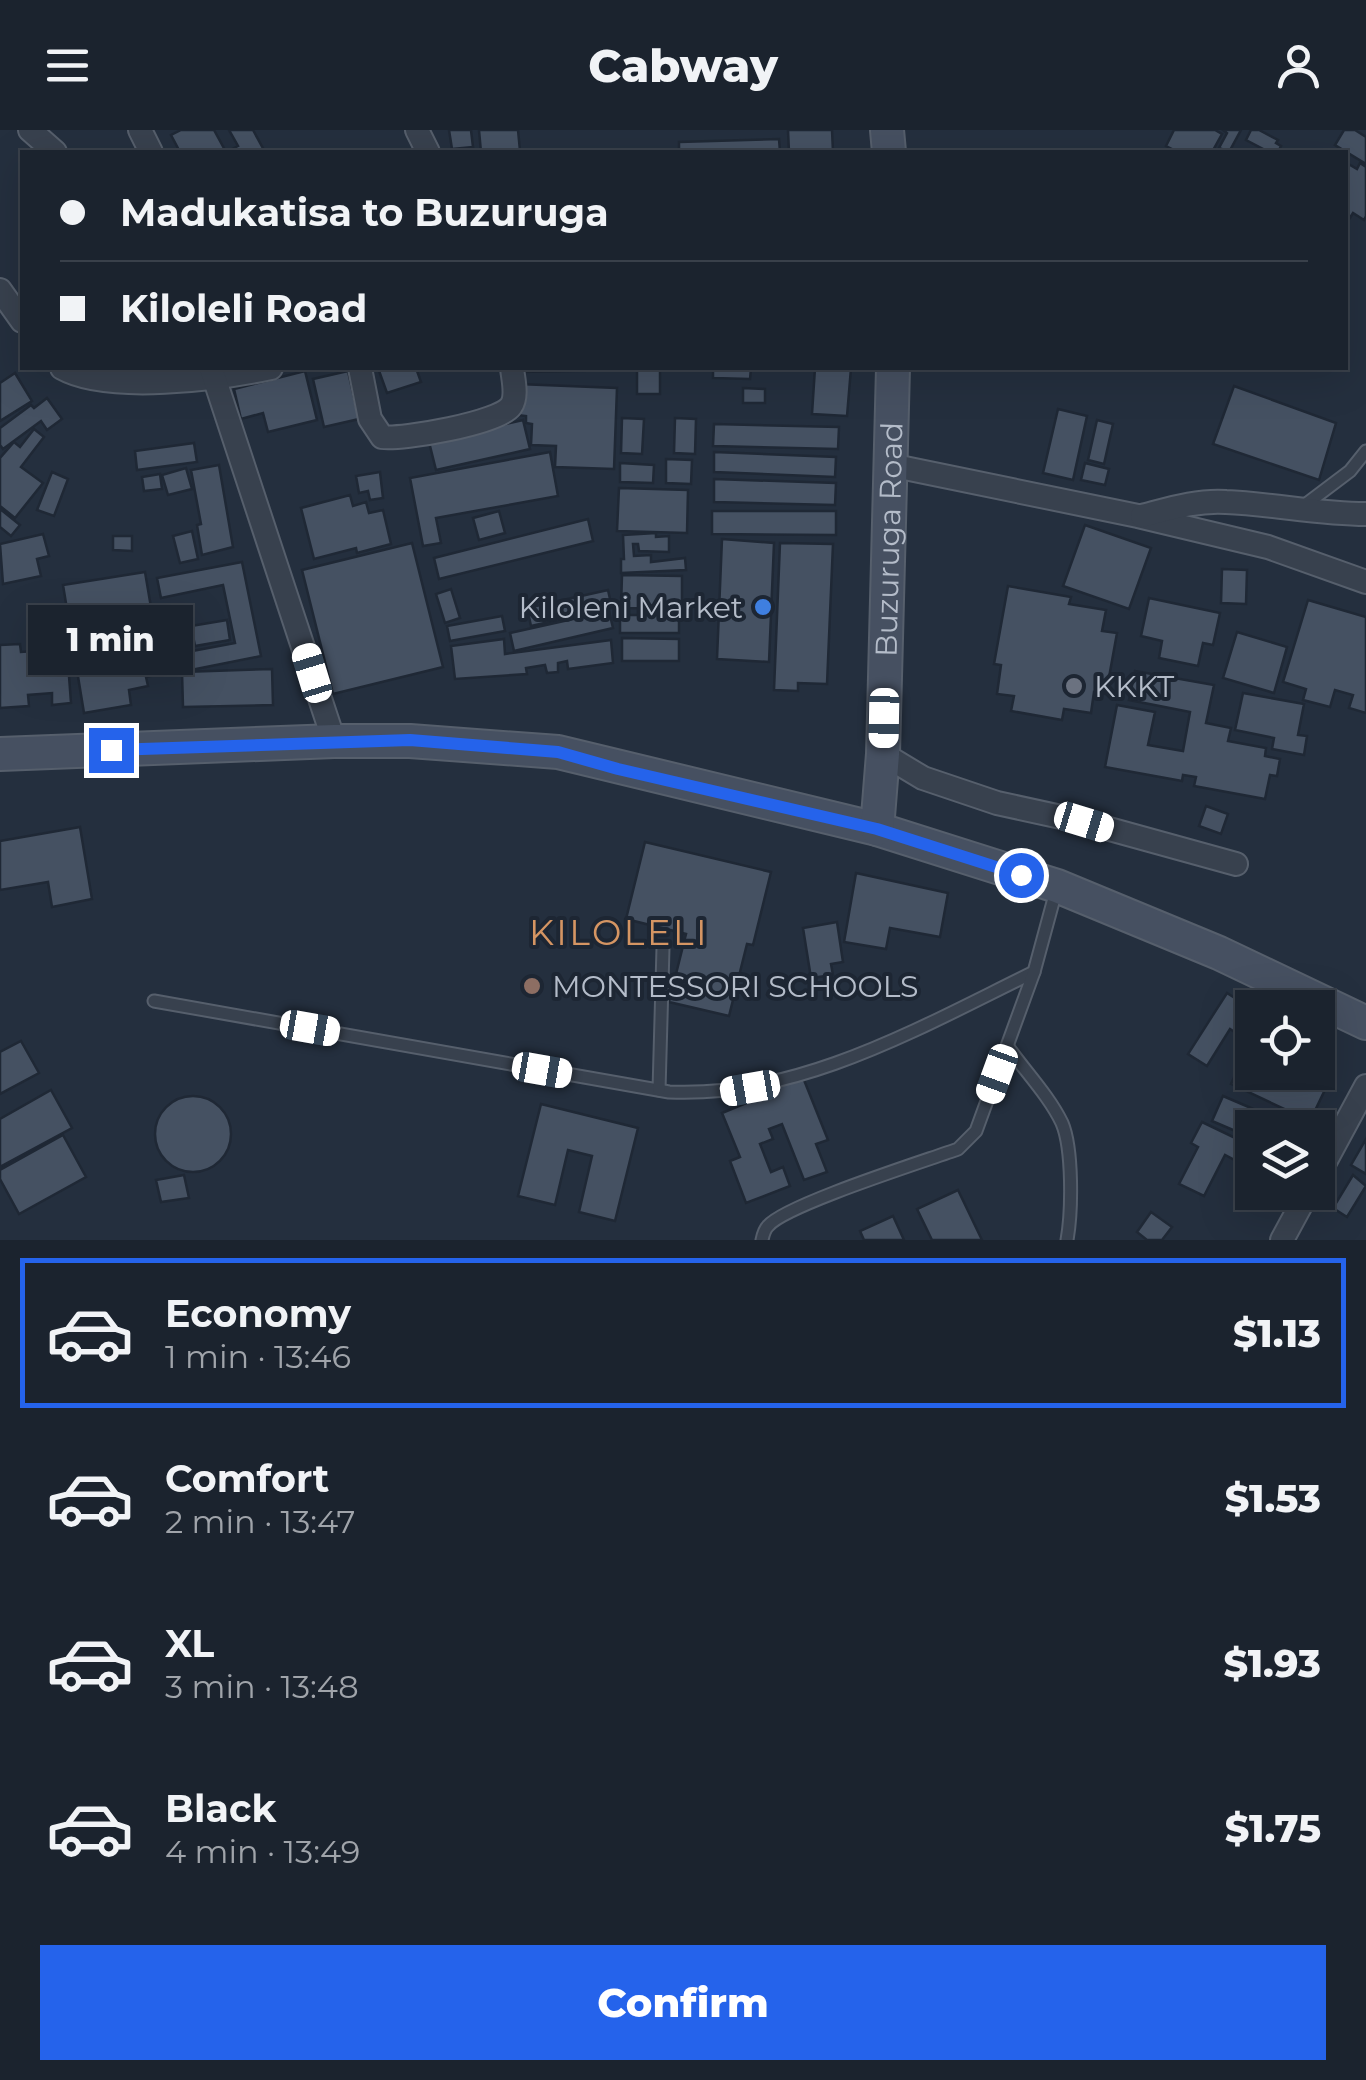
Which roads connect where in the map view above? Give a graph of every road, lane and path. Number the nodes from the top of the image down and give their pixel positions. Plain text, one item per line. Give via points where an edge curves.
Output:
1 (30, 130) edge
2 (53, 150) edge
3 (0, 290) edge
4 (20, 318) edge
5 (68, 370) edge
6 (242, 370) edge
7 (360, 370) edge
8 (512, 370) edge
9 (893, 370) edge
10 (212, 372) edge
11 (1366, 452) edge
12 (890, 466) junction
13 (1298, 510) junction
14 (1366, 514) edge
15 (1138, 516) junction
16 (1366, 582) edge
17 (334, 740) junction
18 (0, 754) edge
19 (884, 754) junction
20 (877, 829) junction
21 (1236, 864) dead end
22 (1057, 886) junction
23 (664, 948) dead end
24 (1034, 972) junction
25 (154, 1000) dead end
26 (1366, 1023) edge
27 (1008, 1046) junction
28 (1366, 1086) edge
29 (659, 1090) junction
30 (1335, 1143) edge
31 (1298, 1210) edge
32 (762, 1240) edge
33 (1067, 1240) edge
34 (1282, 1240) edge

1 - 2 street
3 - 4 street
5 - 10 street via 114,380
6 - 10 street
7 - 8 street via 370,420 382,437 396,439 504,412 514,394
9 - 12 main road, Buzuruga Road
10 - 17 street
11 - 13 lane
12 - 15 street
12 - 19 main road, Buzuruga Road
13 - 14 street
13 - 15 street via 1224,501
15 - 16 street via 1268,547
17 - 18 main road
17 - 20 main road via 558,752
19 - 20 main road, Buzuruga Road
19 - 21 street via 922,778 998,803
20 - 22 main road
22 - 24 lane
22 - 26 main road via 1219,952
23 - 29 lane
24 - 27 lane
24 - 29 lane via 866,1051 794,1076 710,1094
25 - 29 lane
27 - 32 lane via 976,1131 964,1145 774,1220
27 - 33 lane via 1066,1134
28 - 30 street
31 - 34 street

